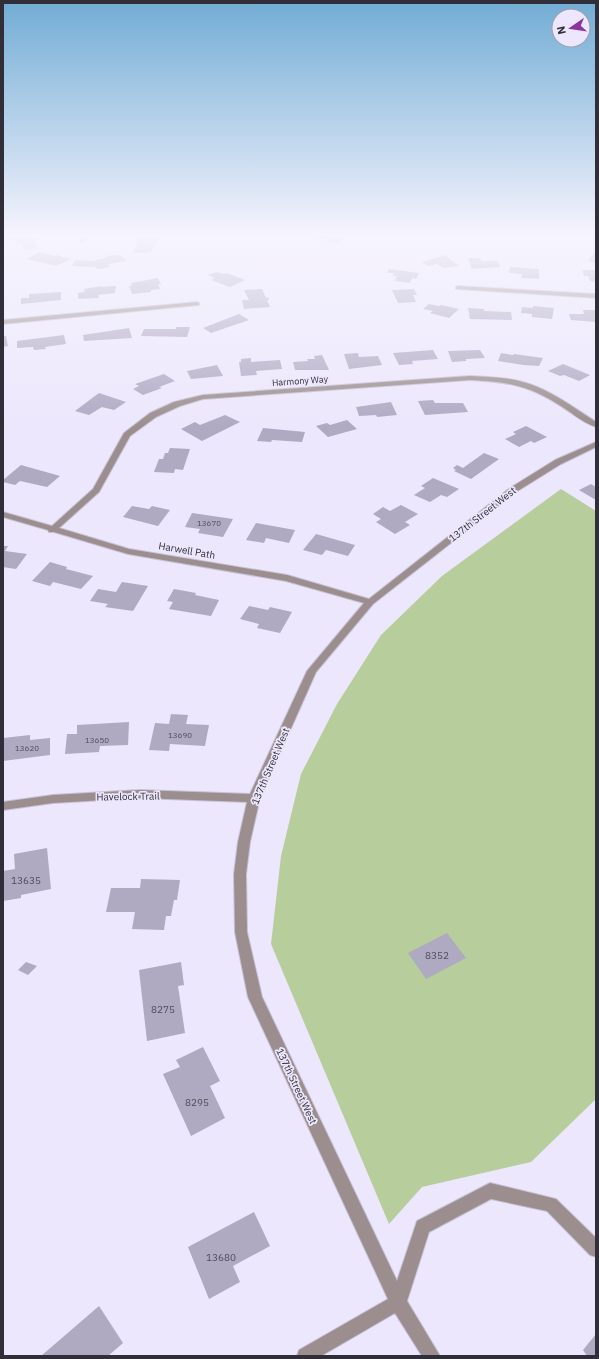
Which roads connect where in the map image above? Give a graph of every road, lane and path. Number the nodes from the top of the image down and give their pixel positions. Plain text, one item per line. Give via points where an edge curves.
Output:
1 (197, 304) dead end
2 (3, 322) edge
3 (596, 425) edge
4 (596, 444) edge
5 (3, 514) edge
6 (52, 530) junction
7 (370, 602) junction
8 (254, 798) junction
9 (3, 806) edge
10 (596, 1249) edge
11 (398, 1302) junction
12 (305, 1356) edge
13 (432, 1356) edge

1 - 2 street
3 - 6 street, Harmony Way via 539,391 519,383 498,379 470,378 203,397 177,404 153,415 127,435 96,490
4 - 7 street, 137th Street West via 558,462 513,490
5 - 6 street, Harwell Path
6 - 7 street, Harwell Path via 128,551 287,578
7 - 8 street, 137th Street West via 312,671
8 - 9 street, Havelock Trail via 140,794 53,799
8 - 11 street, 137th Street West via 240,874 241,932 255,997
10 - 11 street via 551,1204 490,1191 423,1227
11 - 12 street
11 - 13 street, 137th Street West

